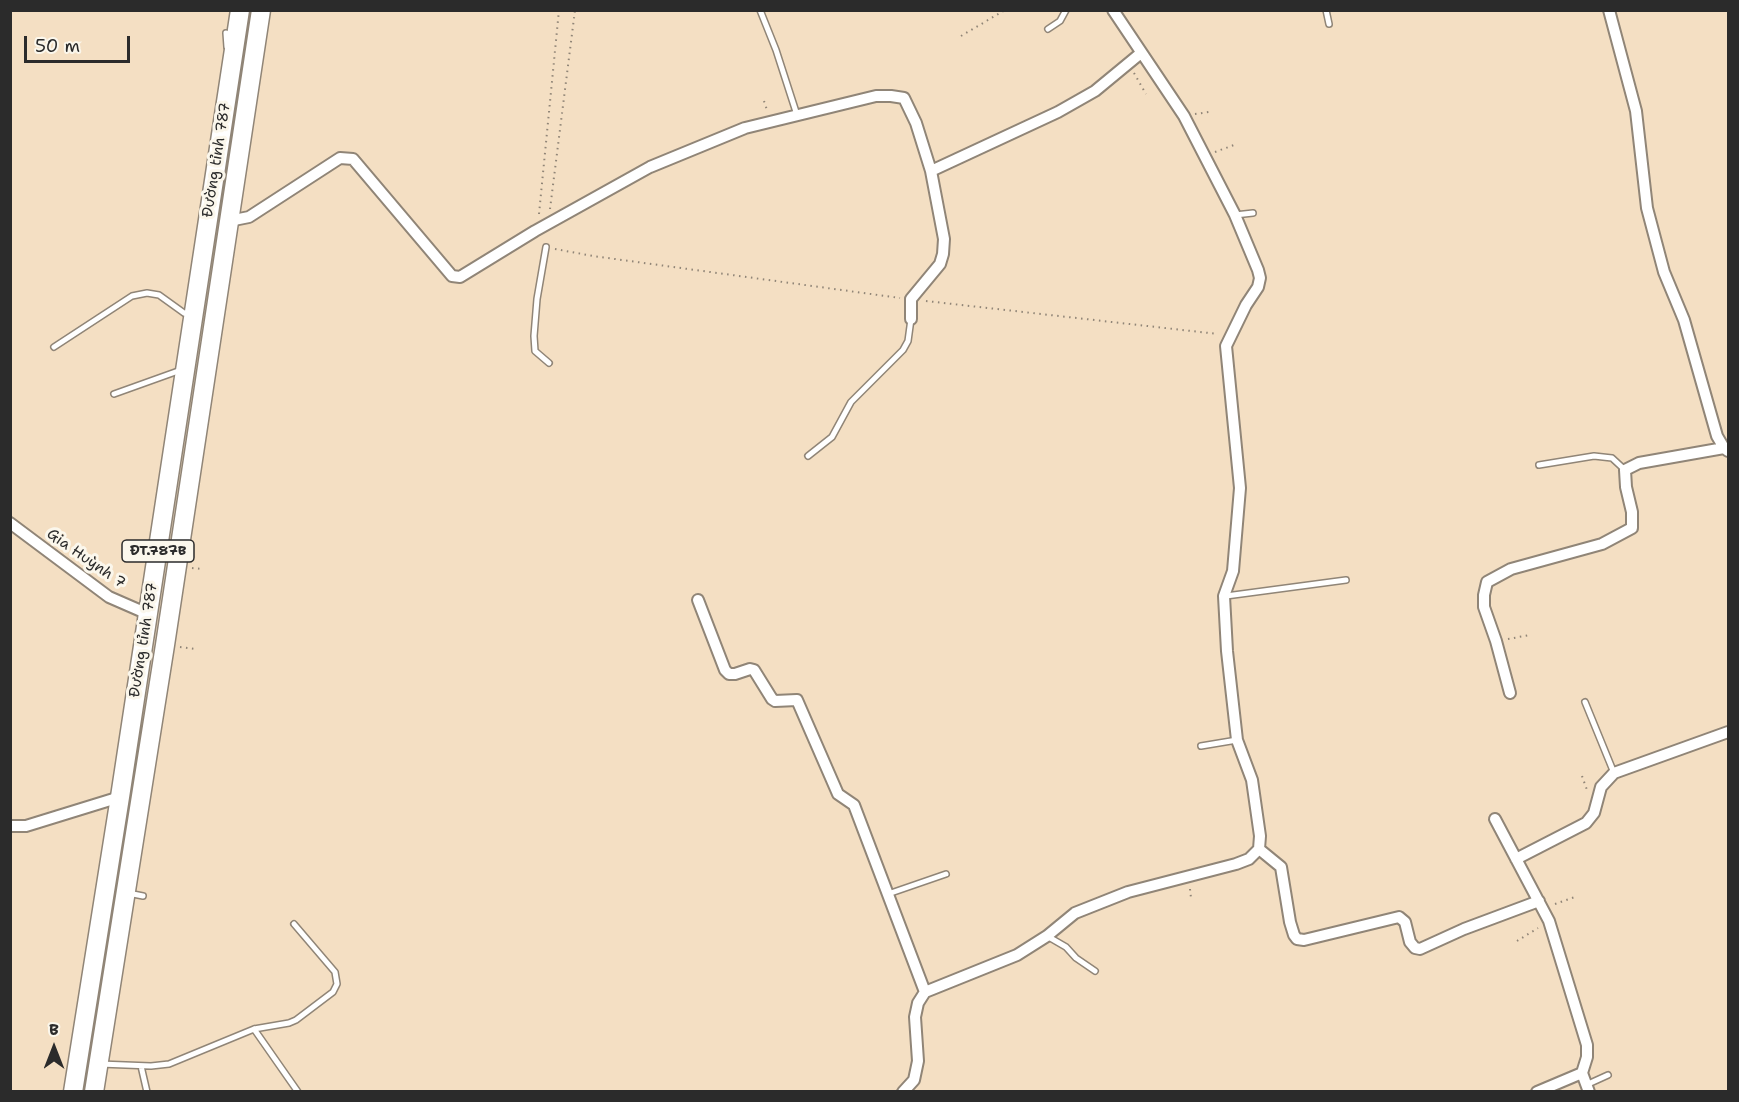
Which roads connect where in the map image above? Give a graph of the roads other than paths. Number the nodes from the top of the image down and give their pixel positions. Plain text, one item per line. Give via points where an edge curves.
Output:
1 (240, 10) edge
2 (261, 10) edge
3 (760, 10) edge
4 (1066, 10) edge
5 (1326, 10) edge
6 (1609, 10) edge
7 (1118, 12) edge
8 (1329, 24) dead end
9 (1048, 29) dead end
10 (226, 33) dead end
11 (1141, 53) junction
12 (232, 63) junction
13 (797, 115) junction
14 (931, 171) junction
15 (1253, 213) dead end
16 (1235, 215) junction
17 (229, 221) junction
18 (546, 247) road end
19 (193, 316) junction
20 (910, 319) joint
21 (54, 347) dead end
22 (549, 363) dead end
23 (185, 369) junction
24 (114, 394) dead end
25 (1726, 449) edge
26 (808, 456) dead end
27 (1539, 465) dead end
28 (1625, 470) junction
29 (10, 523) edge
30 (1346, 580) dead end
31 (1224, 596) junction
32 (698, 600) dead end
33 (148, 614) junction
34 (1510, 693) dead end
35 (1585, 702) dead end
36 (1728, 732) edge
37 (1237, 740) junction
38 (1201, 746) dead end
39 (1614, 773) junction
40 (120, 798) junction
41 (1495, 819) dead end
42 (10, 826) edge
43 (1259, 849) junction
44 (1516, 859) junction
45 (946, 874) dead end
46 (888, 894) junction
47 (1542, 905) junction
48 (294, 924) dead end
49 (1047, 936) junction
50 (1095, 971) dead end
51 (926, 992) junction
52 (254, 1029) junction
53 (99, 1064) junction
54 (141, 1066) junction
55 (1582, 1073) junction
56 (1608, 1075) dead end
57 (1587, 1088) edge
58 (73, 1092) edge
59 (94, 1092) edge
60 (147, 1092) edge
61 (297, 1092) edge
62 (903, 1092) edge
63 (1536, 1092) edge

1 - 12 main road, Đường tỉnh 787 / ĐT.787B
2 - 17 main road, Đường tỉnh 787 / ĐT.787B
3 - 13 lane
4 - 9 lane via 1060,21
5 - 8 lane
6 - 25 street via 1636,111 1647,208 1664,272 1684,320 1717,436
7 - 11 street
10 - 12 lane
11 - 14 street via 1095,91 1058,112
11 - 16 street via 1184,116
12 - 19 main road, Đường tỉnh 787 / ĐT.787B
13 - 14 street via 876,96 904,98
13 - 17 street via 746,128 650,167 464,276 452,276 353,159 346,157 249,217
14 - 20 street via 944,239 943,254 911,303
15 - 16 lane
16 - 31 street via 1260,278 1226,346 1240,488 1233,571
17 - 53 main road, Đường tỉnh 787 / ĐT.787B via 134,894
18 - 22 lane via 534,336 535,351
19 - 21 lane via 159,295 132,296
19 - 23 main road, Đường tỉnh 787 / ĐT.787B
20 - 26 lane via 903,350 850,402 832,437
23 - 24 lane
23 - 33 main road, Đường tỉnh 787 / ĐT.787B
25 - 28 street via 1639,463
27 - 28 lane via 1594,456 1612,458
28 - 34 street via 1632,528 1602,544 1511,569 1487,582 1484,607
29 - 33 street, Gia Huỳnh 7 via 109,597
30 - 31 lane
31 - 37 street
32 - 46 street via 725,670 735,674 754,670 772,699 797,700 838,794 854,805
33 - 40 main road, Đường tỉnh 787 / ĐT.787B
35 - 39 lane
36 - 39 street
37 - 38 lane
37 - 43 street via 1252,780
39 - 44 street via 1601,787 1594,813 1586,823
40 - 42 street via 26,826
40 - 58 main road, Đường tỉnh 787 / ĐT.787B
41 - 44 street
43 - 47 street via 1281,867 1290,922 1298,939 1399,917 1405,922 1410,942 1420,950 1464,929
43 - 49 street via 1236,864 1128,892 1075,913
44 - 47 street
45 - 46 lane
46 - 51 street
47 - 55 street via 1587,1046
48 - 52 lane via 335,972 337,984 333,992 296,1020
49 - 50 lane
49 - 51 street via 1017,955
51 - 62 street via 915,1017 918,1061 914,1080
52 - 54 lane via 169,1064
52 - 61 lane
53 - 54 lane
53 - 59 main road, Đường tỉnh 787 / ĐT.787B
54 - 60 lane
55 - 57 street
55 - 63 street
56 - 57 lane

